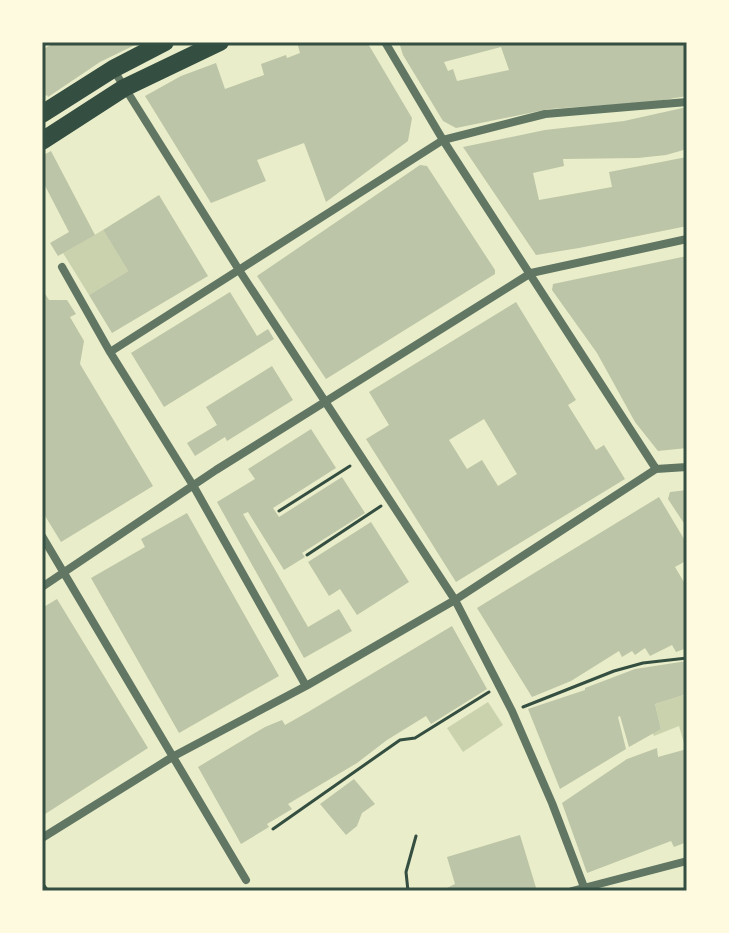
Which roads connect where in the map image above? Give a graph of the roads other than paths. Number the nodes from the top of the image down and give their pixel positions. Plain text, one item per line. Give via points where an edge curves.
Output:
1 (165, 42) edge
2 (220, 42) edge
3 (385, 42) edge
4 (113, 69) junction
5 (124, 88) junction
6 (687, 102) edge
7 (42, 114) edge
8 (443, 140) junction
9 (42, 141) edge
10 (687, 239) edge
11 (62, 267) dead end
12 (239, 270) junction
13 (531, 273) junction
14 (110, 352) junction
15 (326, 401) junction
16 (687, 467) edge
17 (656, 469) junction
18 (194, 487) junction
19 (42, 536) edge
20 (64, 572) junction
21 (42, 587) edge
22 (455, 600) junction
23 (306, 686) junction
24 (174, 756) junction
25 (42, 838) edge
26 (687, 861) edge
27 (246, 880) dead end
28 (584, 887) junction
29 (572, 891) edge

1 - 4 main road
2 - 5 main road
3 - 8 street
4 - 5 street
4 - 7 main road
5 - 9 main road
5 - 12 street
6 - 8 street via 545,114
8 - 12 street
8 - 13 street
10 - 13 street
11 - 14 street
12 - 14 street
12 - 15 street
13 - 15 street
13 - 17 street
14 - 18 street
15 - 18 street
15 - 22 street
16 - 17 street
17 - 22 street
18 - 20 street
18 - 23 street
19 - 20 street
20 - 21 street
20 - 24 street
22 - 23 street
22 - 28 street via 512,711
23 - 24 street
24 - 25 street
24 - 27 street
26 - 28 street
28 - 29 street

